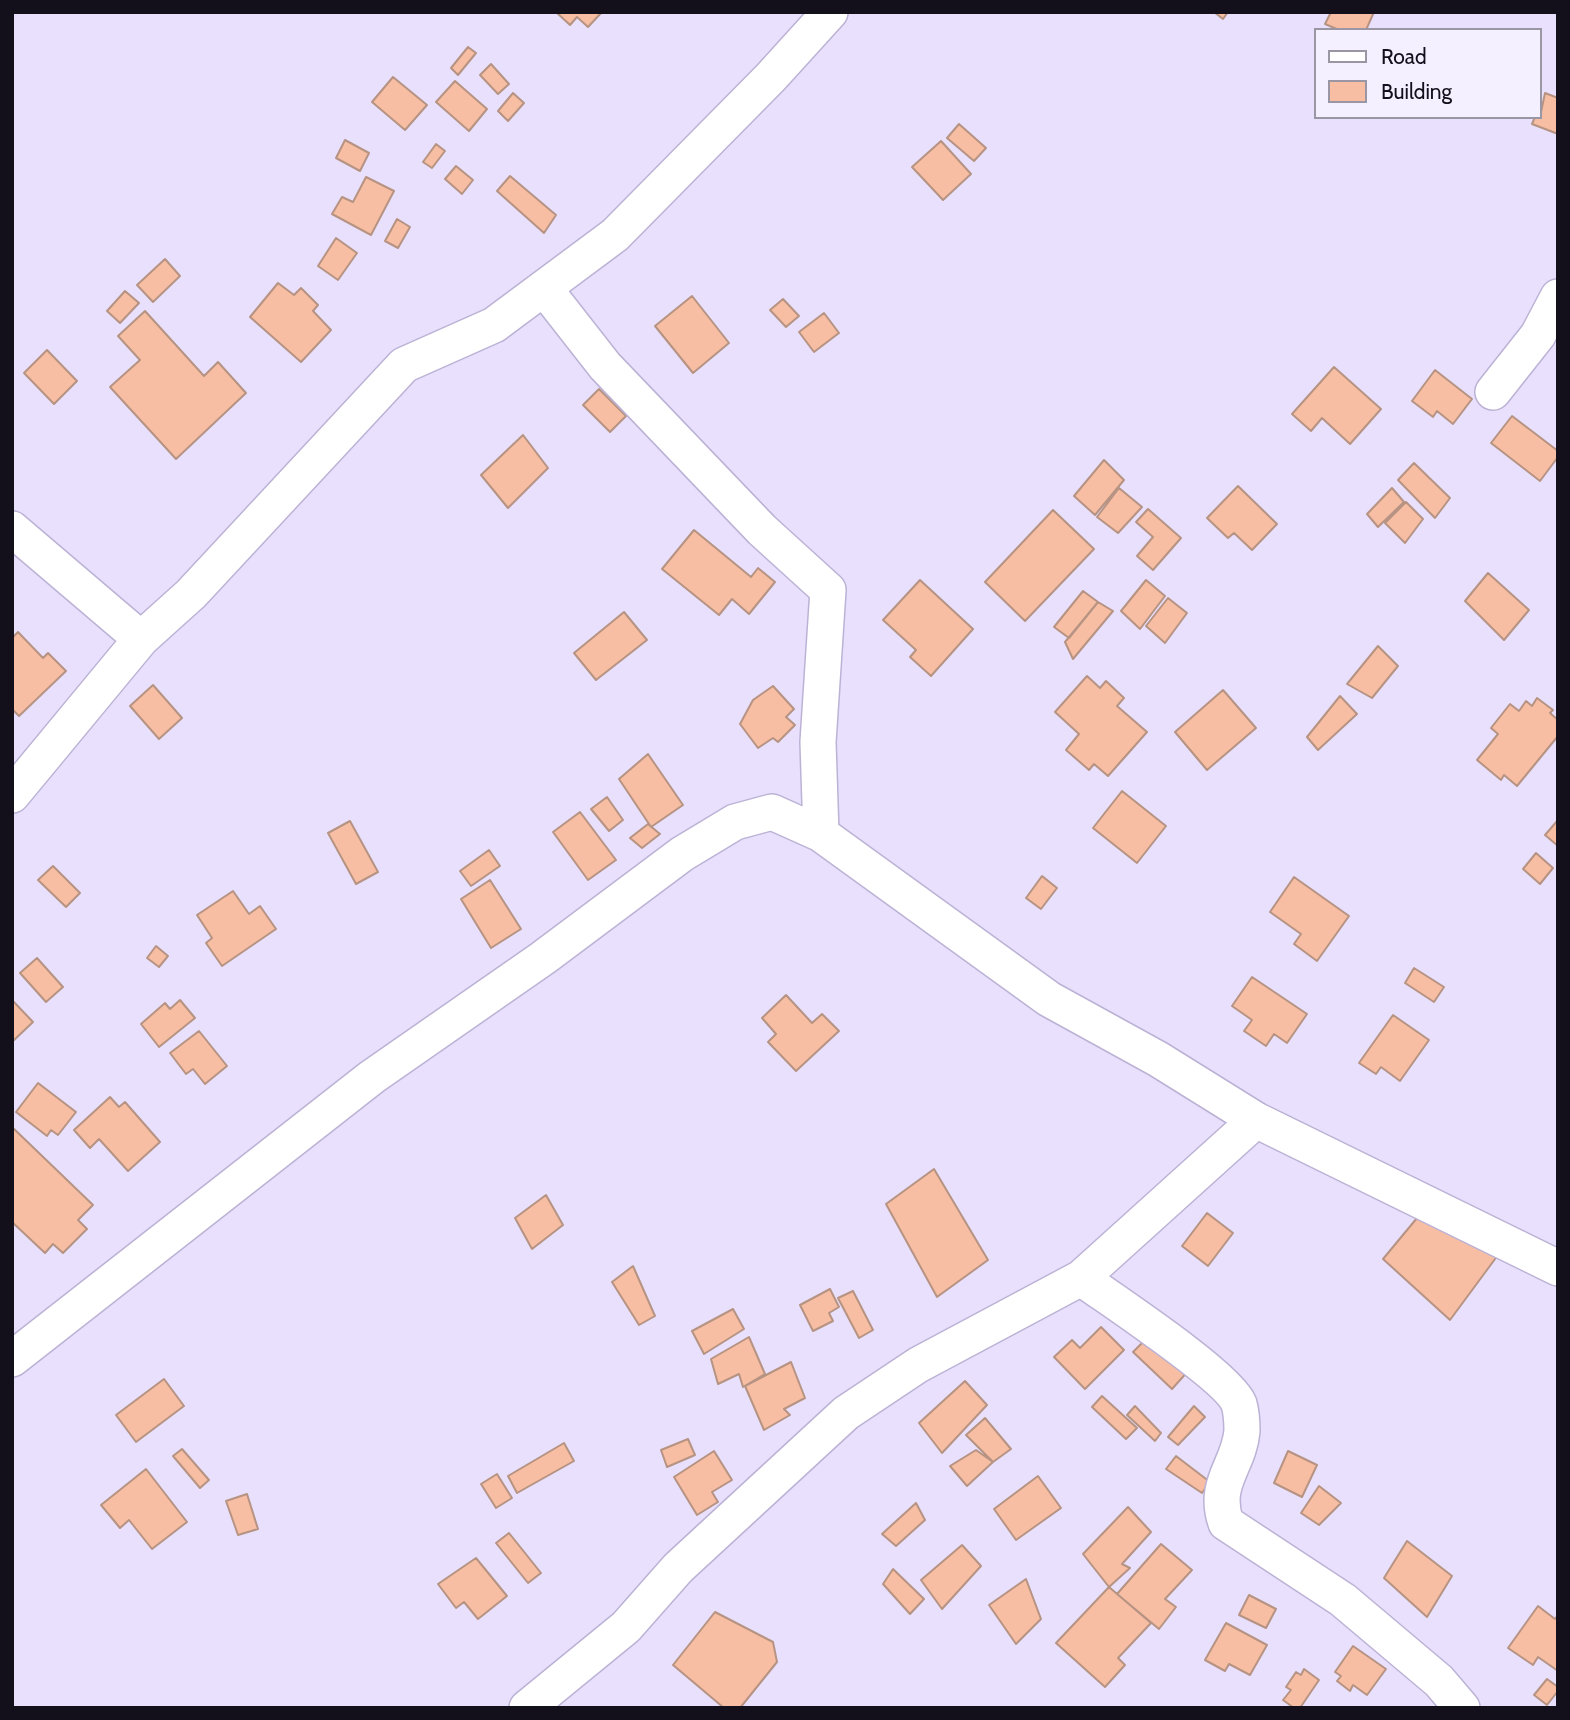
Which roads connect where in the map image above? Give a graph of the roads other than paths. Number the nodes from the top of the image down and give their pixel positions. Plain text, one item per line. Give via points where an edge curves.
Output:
1 (830, 12) edge
2 (544, 288) junction
3 (1558, 297) edge
4 (1493, 392) dead end
5 (12, 529) edge
6 (141, 639) junction
7 (12, 795) edge
8 (821, 834) junction
9 (1256, 1120) junction
10 (1558, 1268) edge
11 (1081, 1278) junction
12 (12, 1359) edge
13 (527, 1708) edge
14 (1462, 1708) edge

1 - 2 street via 615,234
2 - 6 street via 494,325 404,365 191,594
2 - 8 street via 605,366 762,530 828,590 818,742
3 - 4 street via 1538,335
5 - 6 street
6 - 7 street
8 - 9 street via 1049,999
8 - 12 street via 772,812 735,822 682,854 372,1077
9 - 10 street
9 - 11 street
11 - 13 street via 918,1365 846,1413 678,1568 626,1627
11 - 14 street via 1207,1370 1238,1403 1242,1432 1220,1505 1226,1523 1343,1600 1439,1681

